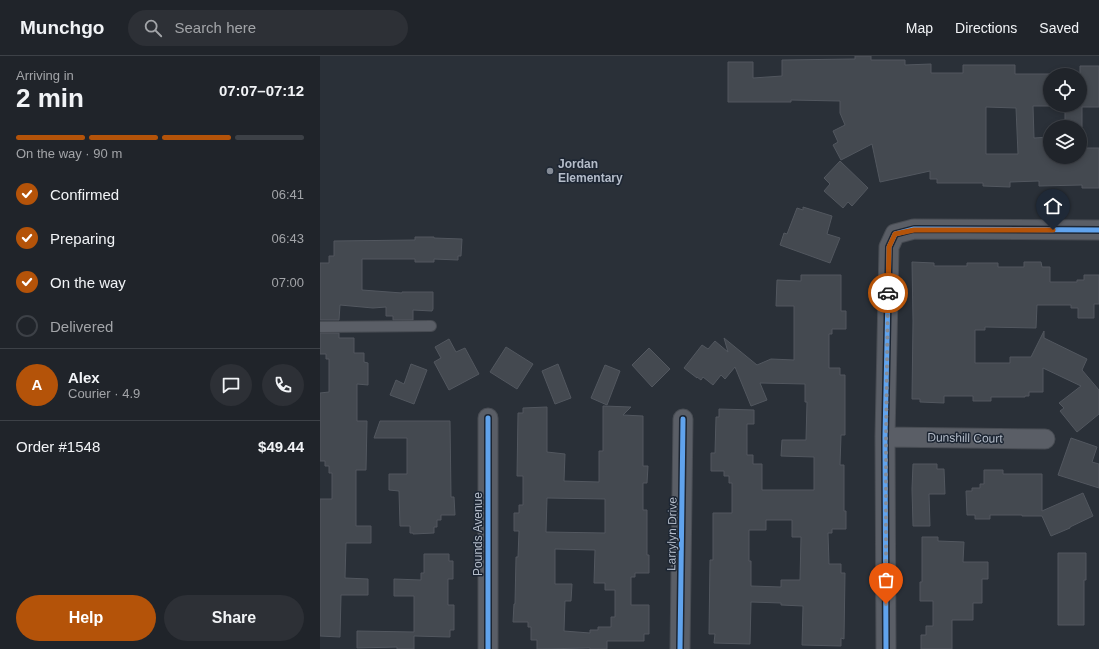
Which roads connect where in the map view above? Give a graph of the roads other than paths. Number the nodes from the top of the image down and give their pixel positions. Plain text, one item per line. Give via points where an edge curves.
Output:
1 (1099, 230) edge
2 (432, 326) dead end
3 (320, 327) edge
4 (488, 418) dead end
5 (683, 419) dead end
6 (886, 437) junction
7 (1045, 439) dead end
8 (488, 649) edge
9 (680, 649) edge
10 (886, 649) edge

1 - 6 street via 914,230 895,234 889,247
2 - 3 lane
4 - 8 street, Pounds Avenue
5 - 9 street, Larrylyn Drive
6 - 7 street, Dunshill Court
6 - 10 street

